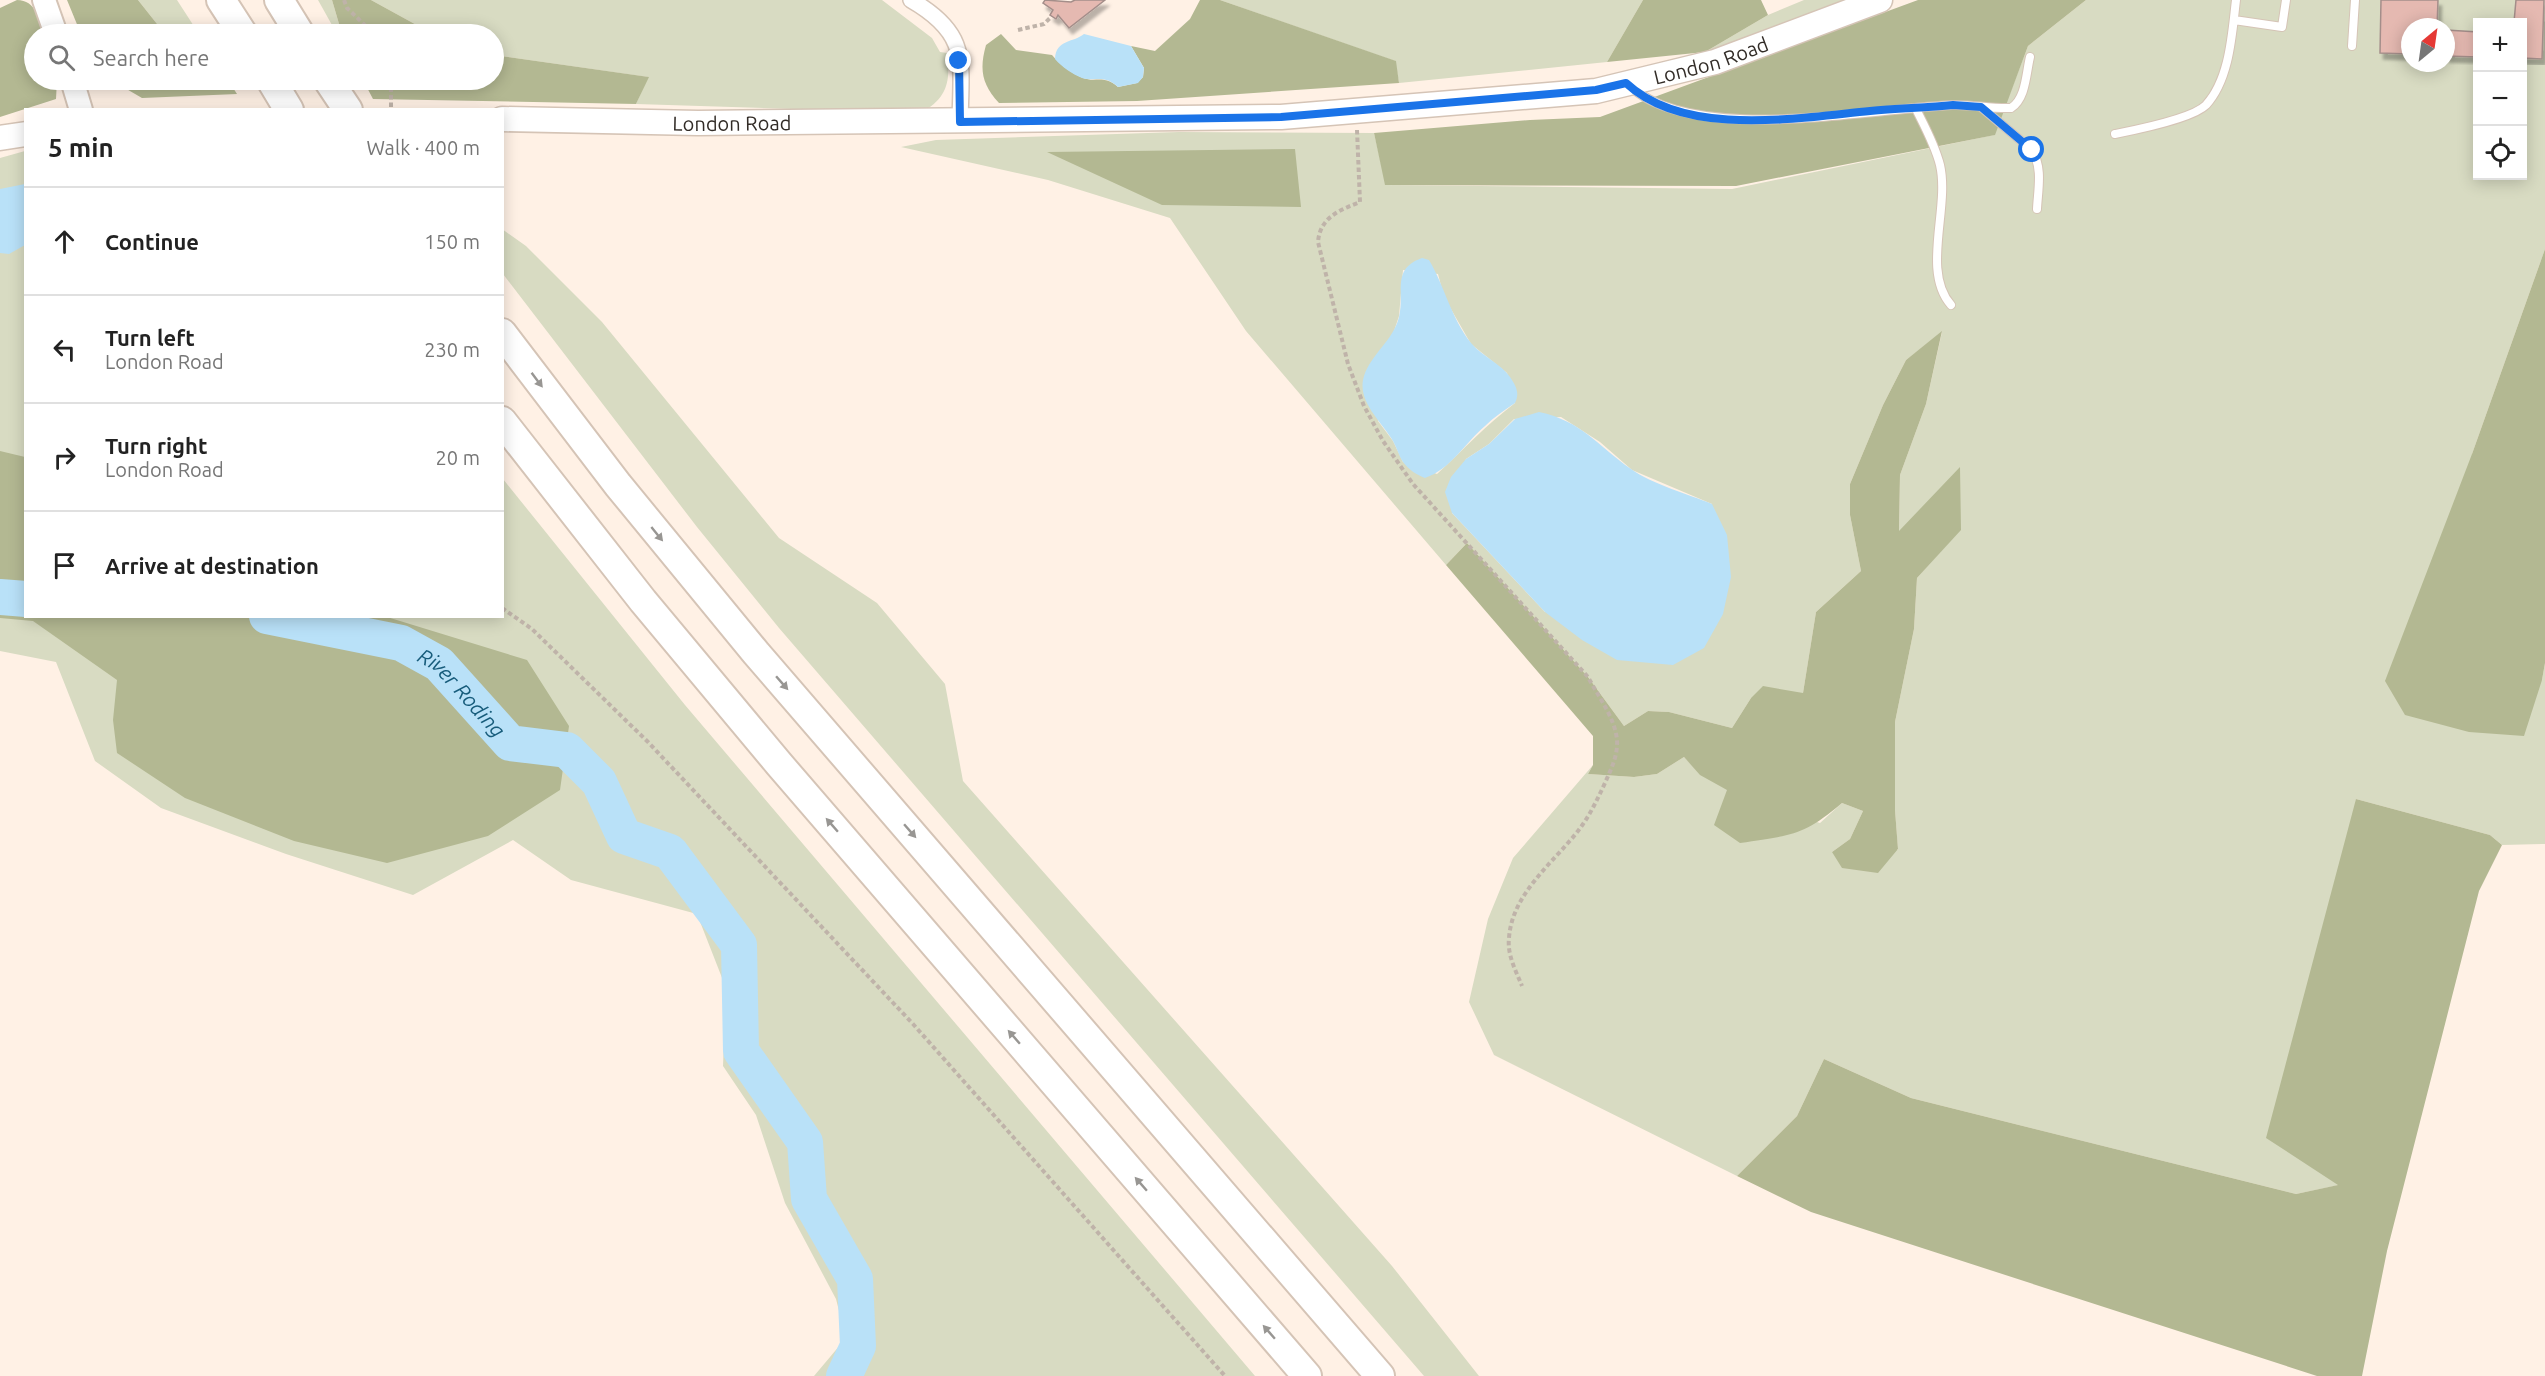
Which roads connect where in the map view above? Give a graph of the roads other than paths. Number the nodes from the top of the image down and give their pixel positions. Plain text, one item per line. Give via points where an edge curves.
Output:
1 (44, 0) edge
2 (221, 0) edge
3 (279, 0) edge
4 (911, 0) edge
5 (1880, 0) edge
6 (2236, 0) edge
7 (2286, 0) edge
8 (2355, 0) edge
9 (2234, 20) junction
10 (52, 24) edge
11 (237, 24) edge
12 (294, 24) edge
13 (2352, 46) dead end
14 (2030, 57) dead end
15 (1626, 83) junction
16 (75, 90) edge
17 (277, 90) edge
18 (335, 90) edge
19 (1981, 107) junction
20 (80, 108) edge
21 (289, 108) edge
22 (347, 108) edge
23 (1916, 109) junction
24 (504, 119) edge
25 (960, 122) junction
26 (24, 134) edge
27 (2115, 134) dead end
28 (0, 138) edge
29 (2037, 209) dead end
30 (1951, 305) dead end
31 (504, 336) edge
32 (504, 424) edge
33 (1307, 1376) edge
34 (1380, 1376) edge

1 - 10 street
2 - 11 highway
3 - 12 highway
4 - 25 street via 946,24 956,40
5 - 15 main road, London Road via 1714,62
6 - 9 lane
7 - 9 lane via 2282,27
8 - 13 lane
9 - 27 lane via 2222,80 2205,106 2164,123
14 - 19 lane via 2018,104 2011,108
15 - 23 lane via 1658,105 1729,119 1784,120
15 - 25 main road, London Road via 1596,90 1281,117
16 - 20 street
17 - 21 highway
18 - 22 highway
19 - 23 lane
19 - 29 lane via 2032,150 2039,168
23 - 30 lane via 1940,166 1937,277 1941,294
24 - 25 main road, London Road
26 - 28 main road
31 -> 34 highway via 618,485 756,653
33 -> 32 highway via 710,682

